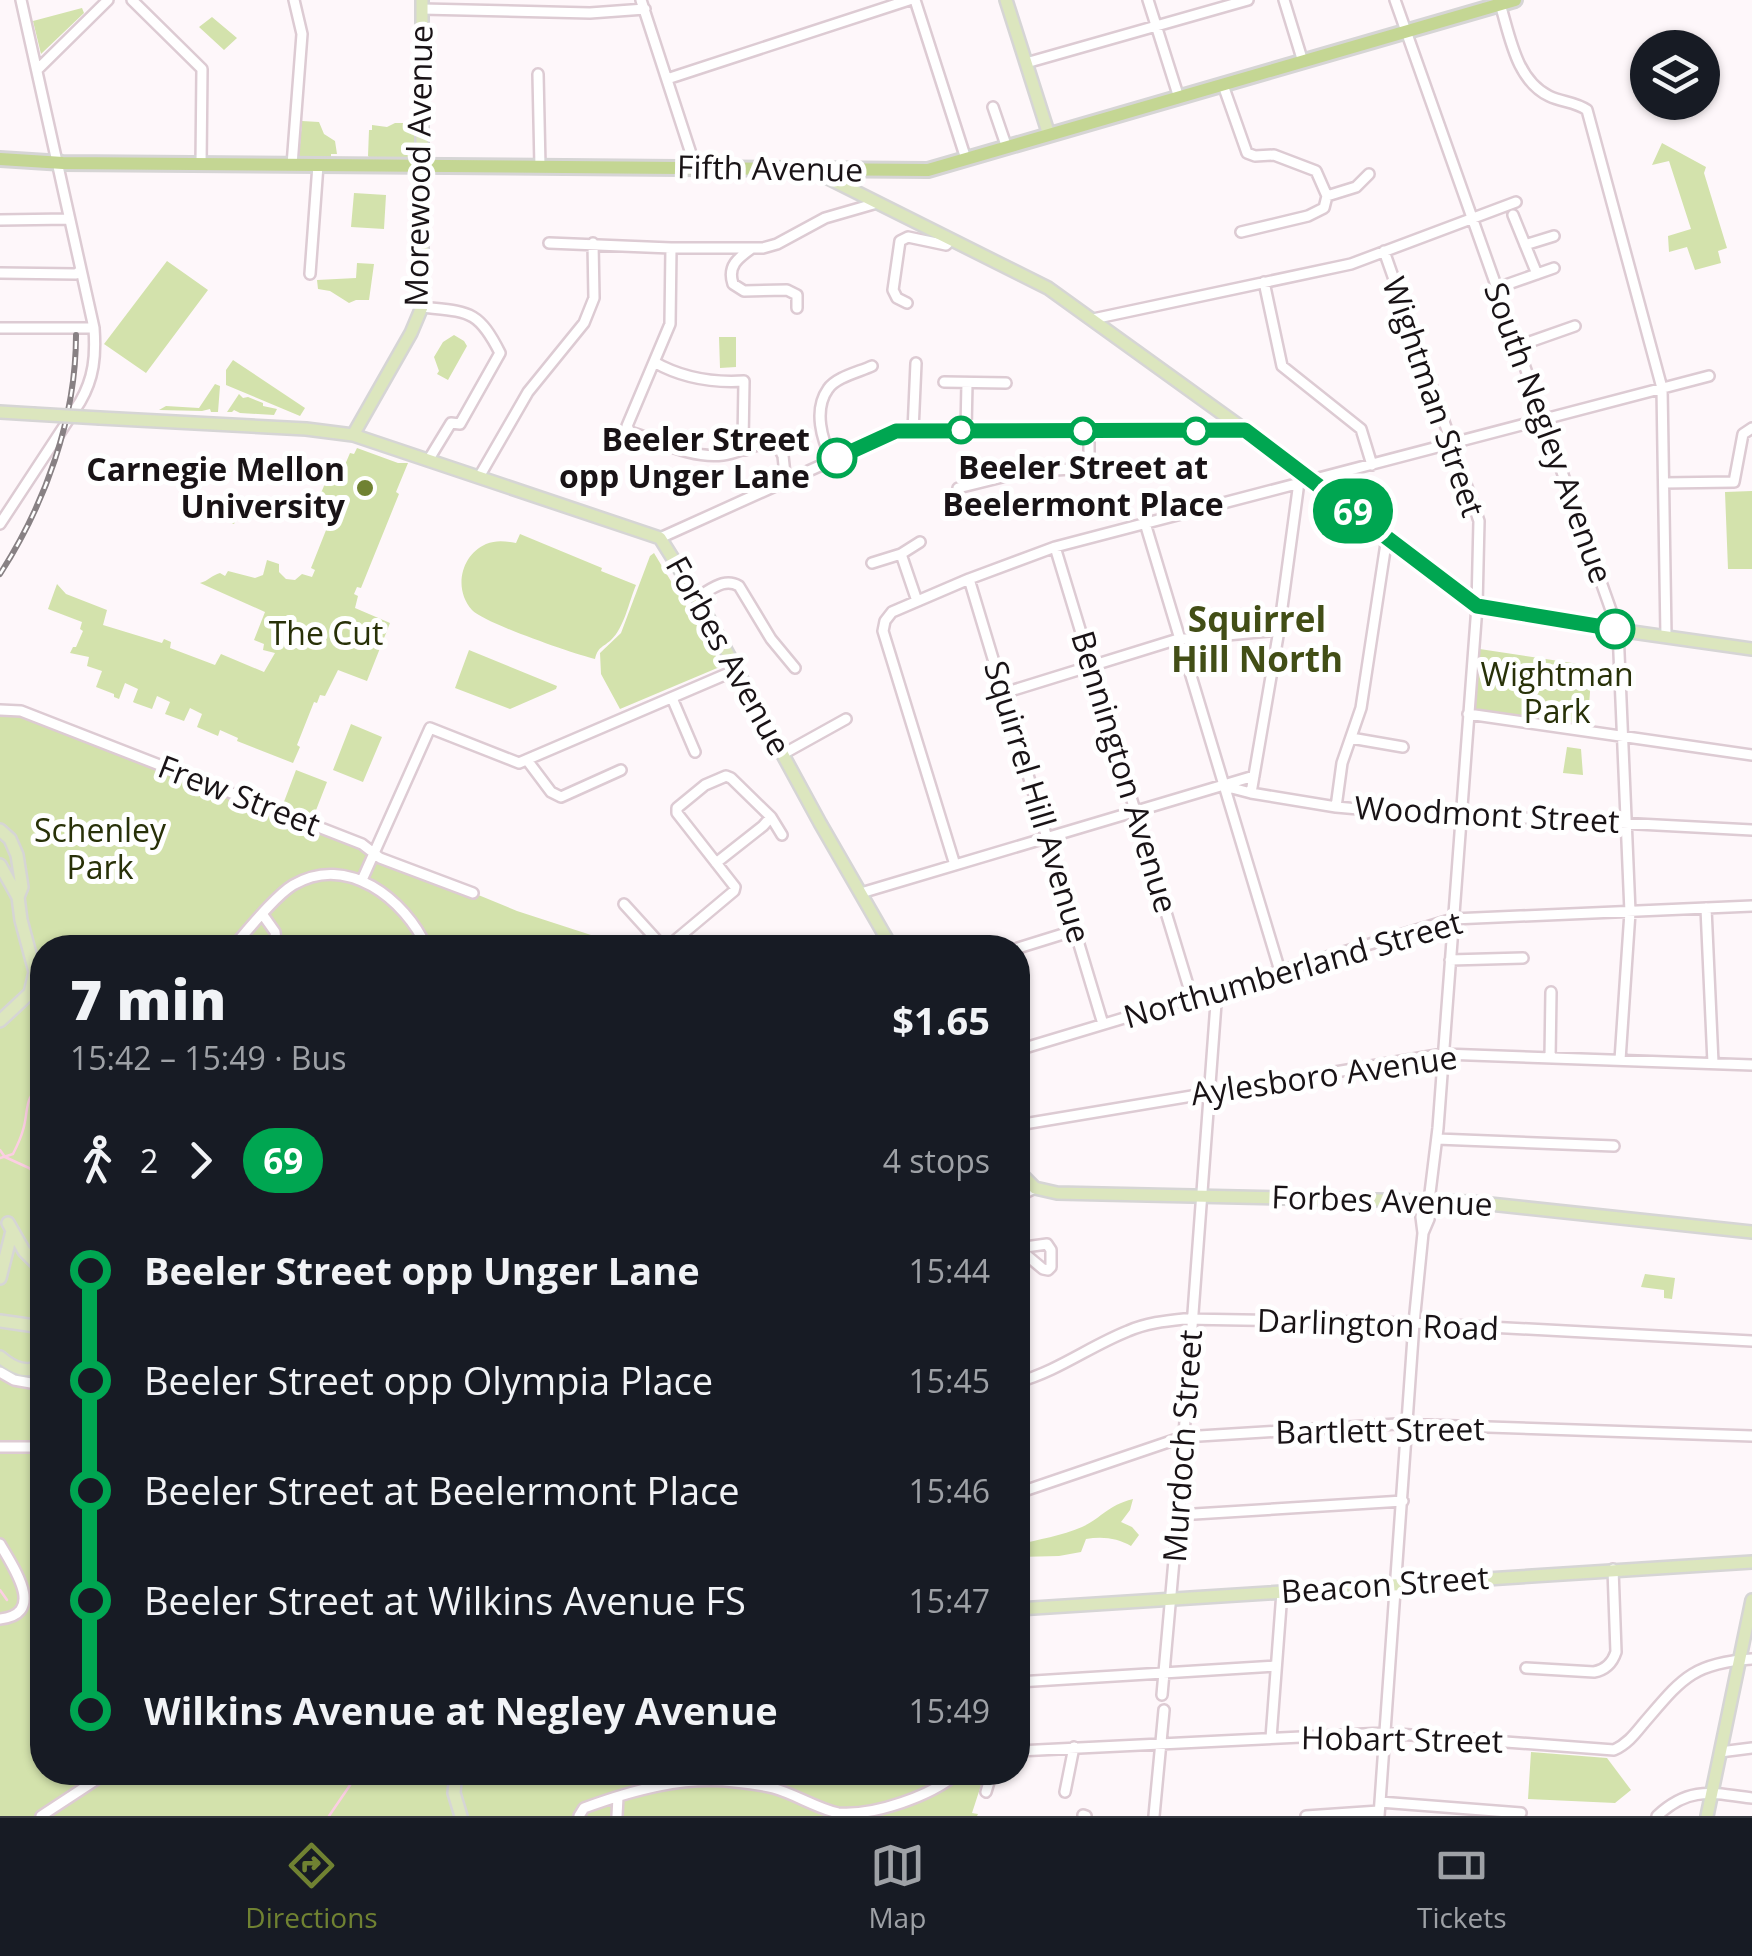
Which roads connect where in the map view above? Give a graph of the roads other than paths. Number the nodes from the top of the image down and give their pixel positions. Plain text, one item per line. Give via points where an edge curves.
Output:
1 (21, 0) edge
2 (108, 0) edge
3 (132, 0) edge
4 (294, 0) edge
5 (912, 0) edge
6 (1006, 0) edge
7 (1148, 0) edge
8 (1248, 0) edge
9 (1284, 0) edge
10 (1395, 0) edge
11 (1515, 0) edge
12 (1500, 4) junction
13 (422, 5) edge
14 (643, 5) edge
15 (1156, 26) junction
16 (1405, 32) junction
17 (1303, 62) junction
18 (1026, 63) junction
19 (37, 70) junction
20 (538, 74) dead end
21 (667, 79) junction
22 (1223, 85) junction
23 (1178, 98) junction
24 (993, 107) dead end
25 (1050, 135) junction
26 (1006, 148) junction
27 (0, 159) edge
28 (966, 159) junction
29 (57, 163) junction
30 (201, 164) junction
31 (292, 165) junction
32 (318, 165) junction
33 (422, 166) junction
34 (540, 167) junction
35 (696, 169) junction
36 (812, 170) junction
37 (1369, 174) dead end
38 (1328, 196) junction
39 (1516, 202) dead end
40 (877, 204) junction
41 (1513, 215) dead end
42 (1471, 218) junction
43 (70, 219) junction
44 (0, 220) edge
45 (1241, 232) dead end
46 (1554, 236) dead end
47 (951, 240) junction
48 (550, 242) dead end
49 (593, 243) junction
50 (1525, 245) junction
51 (671, 248) junction
52 (752, 248) junction
53 (1384, 251) junction
54 (1554, 268) dead end
55 (81, 270) junction
56 (0, 273) edge
57 (310, 274) dead end
58 (1537, 274) junction
59 (1264, 282) junction
60 (1496, 288) junction
61 (907, 303) dead end
62 (422, 307) junction
63 (798, 308) dead end
64 (1094, 319) junction
65 (1575, 326) dead end
66 (0, 328) edge
67 (94, 328) junction
68 (1518, 346) junction
69 (654, 362) junction
70 (916, 364) dead end
71 (872, 366) dead end
72 (1708, 376) dead end
73 (944, 382) dead end
74 (967, 383) junction
75 (1006, 383) dead end
76 (1662, 388) junction
77 (0, 412) edge
78 (1544, 418) junction
79 (1752, 428) edge
80 (913, 430) junction
81 (966, 430) junction
82 (1245, 430) junction
83 (1090, 431) junction
84 (353, 435) junction
85 (1452, 445) junction
86 (745, 450) junction
87 (429, 459) junction
88 (832, 460) junction
89 (1372, 465) junction
90 (479, 477) junction
91 (1305, 481) junction
92 (786, 483) junction
93 (1664, 483) junction
94 (958, 488) dead end
95 (1145, 523) junction
96 (0, 524) edge
97 (660, 538) junction
98 (1388, 538) junction
99 (920, 542) dead end
100 (1055, 547) junction
101 (901, 554) junction
102 (872, 564) dead end
103 (969, 579) junction
104 (697, 596) junction
105 (917, 601) junction
106 (1477, 606) junction
107 (1279, 630) junction
108 (1618, 630) junction
109 (1666, 636) junction
110 (1180, 640) junction
111 (1752, 648) edge
112 (1092, 665) junction
113 (796, 668) dead end
114 (736, 670) junction
115 (1004, 693) junction
116 (672, 698) junction
117 (0, 710) edge
118 (1468, 714) junction
119 (846, 719) dead end
120 (1622, 736) junction
121 (1351, 738) junction
122 (1403, 747) dead end
123 (695, 752) dead end
124 (782, 754) junction
125 (1752, 755) edge
126 (527, 760) junction
127 (621, 770) dead end
128 (1254, 776) junction
129 (1224, 786) junction
130 (1252, 793) junction
131 (1336, 807) junction
132 (1136, 810) junction
133 (770, 817) junction
134 (1460, 818) junction
135 (1626, 823) junction
136 (0, 830) edge
137 (1752, 830) edge
138 (782, 835) dead end
139 (1048, 838) junction
140 (373, 852) junction
141 (716, 863) junction
142 (0, 865) edge
143 (954, 865) junction
144 (362, 880) junction
145 (473, 893) dead end
146 (861, 893) junction
147 (18, 897) junction
148 (624, 904) dead end
149 (1752, 906) edge
150 (1706, 908) junction
151 (1630, 912) junction
152 (263, 915) junction
153 (1453, 919) junction
154 (1076, 930) junction
155 (244, 935) edge
156 (275, 935) edge
157 (420, 935) edge
158 (653, 935) edge
159 (681, 935) edge
160 (885, 935) edge
161 (1030, 944) edge
162 (30, 953) edge
163 (1523, 958) dead end
164 (1450, 960) junction
165 (1280, 971) junction
166 (1217, 990) junction
167 (1551, 992) dead end
168 (30, 997) edge
169 (1192, 998) junction
170 (0, 1021) edge
171 (1103, 1024) junction
172 (1030, 1046) edge
173 (1443, 1054) junction
174 (1550, 1058) junction
175 (1620, 1060) junction
176 (1713, 1063) junction
177 (1752, 1065) edge
178 (1209, 1092) junction
179 (1030, 1123) edge
180 (1436, 1139) junction
181 (1614, 1146) dead end
182 (1030, 1182) edge
183 (1036, 1188) junction
184 (1030, 1191) edge
185 (1201, 1196) junction
186 (1429, 1201) junction
187 (1752, 1232) edge
188 (2, 1250) edge
189 (24, 1251) junction
190 (30, 1257) edge
191 (0, 1278) edge
192 (1, 1318) edge
193 (1192, 1320) junction
194 (30, 1323) edge
195 (1414, 1323) junction
196 (1752, 1341) edge
197 (0, 1357) edge
198 (0, 1365) edge
199 (30, 1370) edge
200 (0, 1372) edge
201 (28, 1376) edge
202 (1030, 1378) edge
203 (30, 1382) edge
204 (1408, 1425) junction
205 (1752, 1436) edge
206 (1184, 1437) junction
207 (0, 1447) edge
208 (30, 1447) edge
209 (1030, 1489) edge
210 (1402, 1501) junction
211 (1178, 1515) junction
212 (0, 1544) edge
213 (1752, 1562) edge
214 (1613, 1570) junction
215 (1397, 1584) junction
216 (1282, 1592) junction
217 (1171, 1599) junction
218 (1752, 1600) edge
219 (1030, 1608) edge
220 (0, 1619) edge
221 (1746, 1659) edge
222 (1276, 1666) junction
223 (1526, 1668) dead end
224 (1165, 1674) junction
225 (1030, 1681) edge
226 (1162, 1695) dead end
227 (1164, 1710) dead end
228 (1384, 1733) junction
229 (1271, 1738) junction
230 (1160, 1742) junction
231 (1074, 1747) junction
232 (1752, 1748) edge
233 (1030, 1749) edge
234 (1720, 1752) junction
235 (88, 1785) edge
236 (455, 1785) edge
237 (664, 1785) edge
238 (754, 1785) edge
239 (938, 1785) edge
240 (988, 1785) edge
241 (986, 1792) dead end
242 (1065, 1792) dead end
243 (1711, 1793) junction
244 (618, 1797) junction
245 (1752, 1798) edge
246 (1379, 1810) edge
247 (1522, 1813) dead end
248 (41, 1816) edge
249 (460, 1816) edge
250 (579, 1816) edge
251 (617, 1816) edge
252 (1154, 1816) edge
253 (1306, 1816) edge
254 (1657, 1816) edge
255 (1707, 1816) edge

1 - 19 street
2 - 19 street
3 - 30 street via 202,70
4 - 31 street via 302,34
5 - 21 street
5 - 28 street
6 - 18 main road
7 - 15 street
8 - 15 street
9 - 17 street
10 - 16 street, South Negley Avenue
11 - 12 highway, Fifth Avenue
12 - 16 highway, Fifth Avenue
12 - 76 street via 1531,83 1587,110
13 - 14 street via 590,13
13 - 33 main road, Morewood Avenue
14 - 21 street
15 - 18 street
15 - 23 street
16 - 17 highway, Fifth Avenue
16 - 42 street, South Negley Avenue
17 - 22 highway, Fifth Avenue
18 - 25 main road
19 - 29 street
20 - 34 street
21 - 35 street
22 - 23 highway, Fifth Avenue
22 - 38 street via 1247,153 1274,154 1316,171
23 - 25 highway, Fifth Avenue
24 - 26 street
25 - 26 highway, Fifth Avenue
26 - 28 highway, Fifth Avenue
27 - 29 highway, Fifth Avenue
28 - 36 highway, Fifth Avenue via 928,170
29 - 30 highway, Fifth Avenue
29 - 43 street
30 - 31 highway, Fifth Avenue
31 - 32 highway, Fifth Avenue
32 - 33 highway, Fifth Avenue
32 - 57 street
33 - 34 highway, Fifth Avenue
33 - 62 main road, Morewood Avenue
34 - 35 highway, Fifth Avenue
35 - 36 highway, Fifth Avenue
36 - 40 main road
37 - 38 street
38 - 45 street via 1324,208 1308,216
39 - 42 street
40 - 47 main road
40 - 52 street
41 - 50 street
42 - 53 street
42 - 60 street, South Negley Avenue
43 - 44 street
43 - 55 street
46 - 50 street
47 - 61 street via 946,246 900,241 892,290
47 - 64 main road
48 - 49 street
49 - 51 street
49 - 90 street via 594,298 584,323 528,392
50 - 58 street
51 - 52 street
51 - 69 street via 670,324
52 - 63 street via 732,268 733,284 744,291 794,292
53 - 59 street
53 - 85 street, Wightman Street
54 - 58 street
55 - 56 street
55 - 67 street
58 - 60 street
59 - 64 street
59 - 89 street via 1282,366 1361,428
60 - 68 street, South Negley Avenue
62 - 84 main road, Morewood Avenue
62 - 87 street via 469,314 487,326 500,353 460,424 451,423
64 - 82 main road
65 - 68 street
66 - 67 street
67 - 96 street via 88,387
68 - 78 street, South Negley Avenue
69 - 86 street via 701,380 744,381
69 - 86 street via 630,432 692,453
70 - 80 street
71 - 88 street via 828,388 821,431
72 - 76 street
73 - 74 street
74 - 75 street
74 - 81 street
76 - 78 street
76 - 93 street
77 - 84 main road, Forbes Avenue, bridge
78 - 85 street
78 - 108 street, South Negley Avenue
79 - 93 street via 1743,434 1734,482
80 - 81 street
80 - 88 street
81 - 83 street
82 - 83 street
82 - 91 main road
83 - 94 street via 1089,468 1022,472
84 - 87 main road, Forbes Avenue
85 - 89 street
85 - 106 street, Wightman Street via 1478,521
86 - 92 street via 777,444
87 - 90 main road, Forbes Avenue
88 - 92 street
89 - 91 street
90 - 97 main road, Forbes Avenue
91 - 95 street
91 - 98 main road
91 - 107 street
92 - 97 street
93 - 109 street
95 - 100 street
95 - 110 street
97 - 104 main road, Forbes Avenue
98 - 106 main road
98 - 121 street
99 - 101 street
100 - 103 street
100 - 112 street, Bennington Avenue
101 - 102 street
101 - 105 street
103 - 105 street
103 - 115 street, Squirrel Hill Avenue
104 - 113 street via 722,583 739,586
104 - 114 main road, Forbes Avenue
105 - 143 street via 892,612 884,631
106 - 108 main road
106 - 118 street, Wightman Street
107 - 110 street
107 - 128 street
108 - 109 main road
108 - 120 street, South Negley Avenue
109 - 111 main road
110 - 112 street
110 - 129 street
112 - 115 street
112 - 132 street, Bennington Avenue
114 - 116 street
114 - 124 main road, Forbes Avenue
115 - 139 street, Squirrel Hill Avenue
116 - 123 street
116 - 126 street
117 - 140 street, Frew Street via 21,711
118 - 120 street
118 - 134 street, Wightman Street
119 - 124 street
120 - 125 street
120 - 135 street, South Negley Avenue
121 - 122 street
121 - 131 street
124 - 146 main road, Forbes Avenue
126 - 127 street via 557,797
126 - 140 street via 520,763 430,728
128 - 129 street
128 - 130 street
129 - 130 street, Woodmont Street
129 - 132 street
129 - 165 street
130 - 131 street, Woodmont Street
131 - 134 street, Woodmont Street
132 - 139 street
132 - 169 street, Bennington Avenue
133 - 138 street
133 - 141 street
133 - 141 street via 726,776 677,808
134 - 135 street, Woodmont Street
134 - 153 street, Wightman Street
135 - 137 street, Woodmont Street
135 - 151 street, South Negley Avenue
136 - 147 main road via 17,855
139 - 143 street
139 - 154 street, Squirrel Hill Avenue
140 - 144 street
140 - 145 street, Frew Street
141 - 159 street via 734,891
142 - 147 main road
143 - 146 street
144 - 152 street via 340,874 308,878
144 - 157 street via 394,903
146 - 160 main road, Forbes Avenue
147 - 162 main road
148 - 158 street
149 - 150 street, Northumberland Street
150 - 151 street, Northumberland Street
150 - 176 street
151 - 153 street, Northumberland Street
151 - 175 street, South Negley Avenue
152 - 155 street
152 - 156 street
153 - 164 street, Wightman Street
153 - 165 street, Northumberland Street
154 - 161 street
154 - 171 street, Squirrel Hill Avenue
163 - 164 street
164 - 173 street, Wightman Street
165 - 166 street, Northumberland Street
166 - 169 street, Northumberland Street
166 - 178 street, Murdoch Street
167 - 174 street
168 - 170 main road
169 - 171 street, Northumberland Street
171 - 172 street, Northumberland Street
173 - 174 street, Aylesboro Avenue
173 - 178 street, Aylesboro Avenue
173 - 180 street, Wightman Street
174 - 175 street, Aylesboro Avenue
175 - 176 street, Aylesboro Avenue
176 - 177 street, Aylesboro Avenue
178 - 179 street, Aylesboro Avenue
178 - 185 street, Murdoch Street
180 - 181 street
180 - 186 street, Wightman Street
182 - 183 main road
183 - 184 street
183 - 185 main road, Forbes Avenue
185 - 186 main road, Forbes Avenue
185 - 193 street, Murdoch Street
186 - 187 main road, Forbes Avenue
186 - 195 street, Wightman Street
188 - 189 main road
188 - 189 main road via 12,1231
188 - 191 main road
189 - 190 main road
192 - 194 main road
193 - 195 street, Darlington Road
193 - 202 street, Darlington Road via 1129,1330
193 - 206 street, Murdoch Street
195 - 196 street, Darlington Road
195 - 204 street, Wightman Street
197 - 199 main road
198 - 201 main road
200 - 203 street
204 - 205 street, Bartlett Street
204 - 206 street, Bartlett Street
204 - 210 street, Wightman Street
206 - 209 street, Bartlett Street
206 - 211 street, Murdoch Street
207 - 208 street
210 - 211 street
210 - 215 street, Wightman Street
211 - 217 street, Murdoch Street
212 - 220 street via 24,1596 19,1612
213 - 214 main road, Beacon Street
214 - 215 main road, Beacon Street
214 - 223 street via 1612,1662 1594,1672
215 - 216 main road, Beacon Street
215 - 228 street, Wightman Street
216 - 217 main road, Beacon Street
216 - 222 street
217 - 219 main road, Beacon Street
217 - 224 street, Murdoch Street
218 - 221 main road
221 - 228 street, Hobart Street via 1688,1675 1614,1750
221 - 234 main road
222 - 224 street
222 - 229 street
224 - 225 street
224 - 226 street, Murdoch Street
227 - 230 street
228 - 229 street, Hobart Street
228 - 246 street, Wightman Street
229 - 230 street, Hobart Street
230 - 231 street, Hobart Street
230 - 252 street
231 - 233 street, Hobart Street
231 - 242 street
232 - 234 street
234 - 243 main road
235 - 248 street
236 - 249 main road
237 - 244 street
238 - 239 street via 856,1815 886,1810
240 - 241 street
243 - 245 street
243 - 254 street via 1679,1799
243 - 255 main road
244 - 250 street via 584,1808
244 - 251 street
246 - 247 street
246 - 253 street

